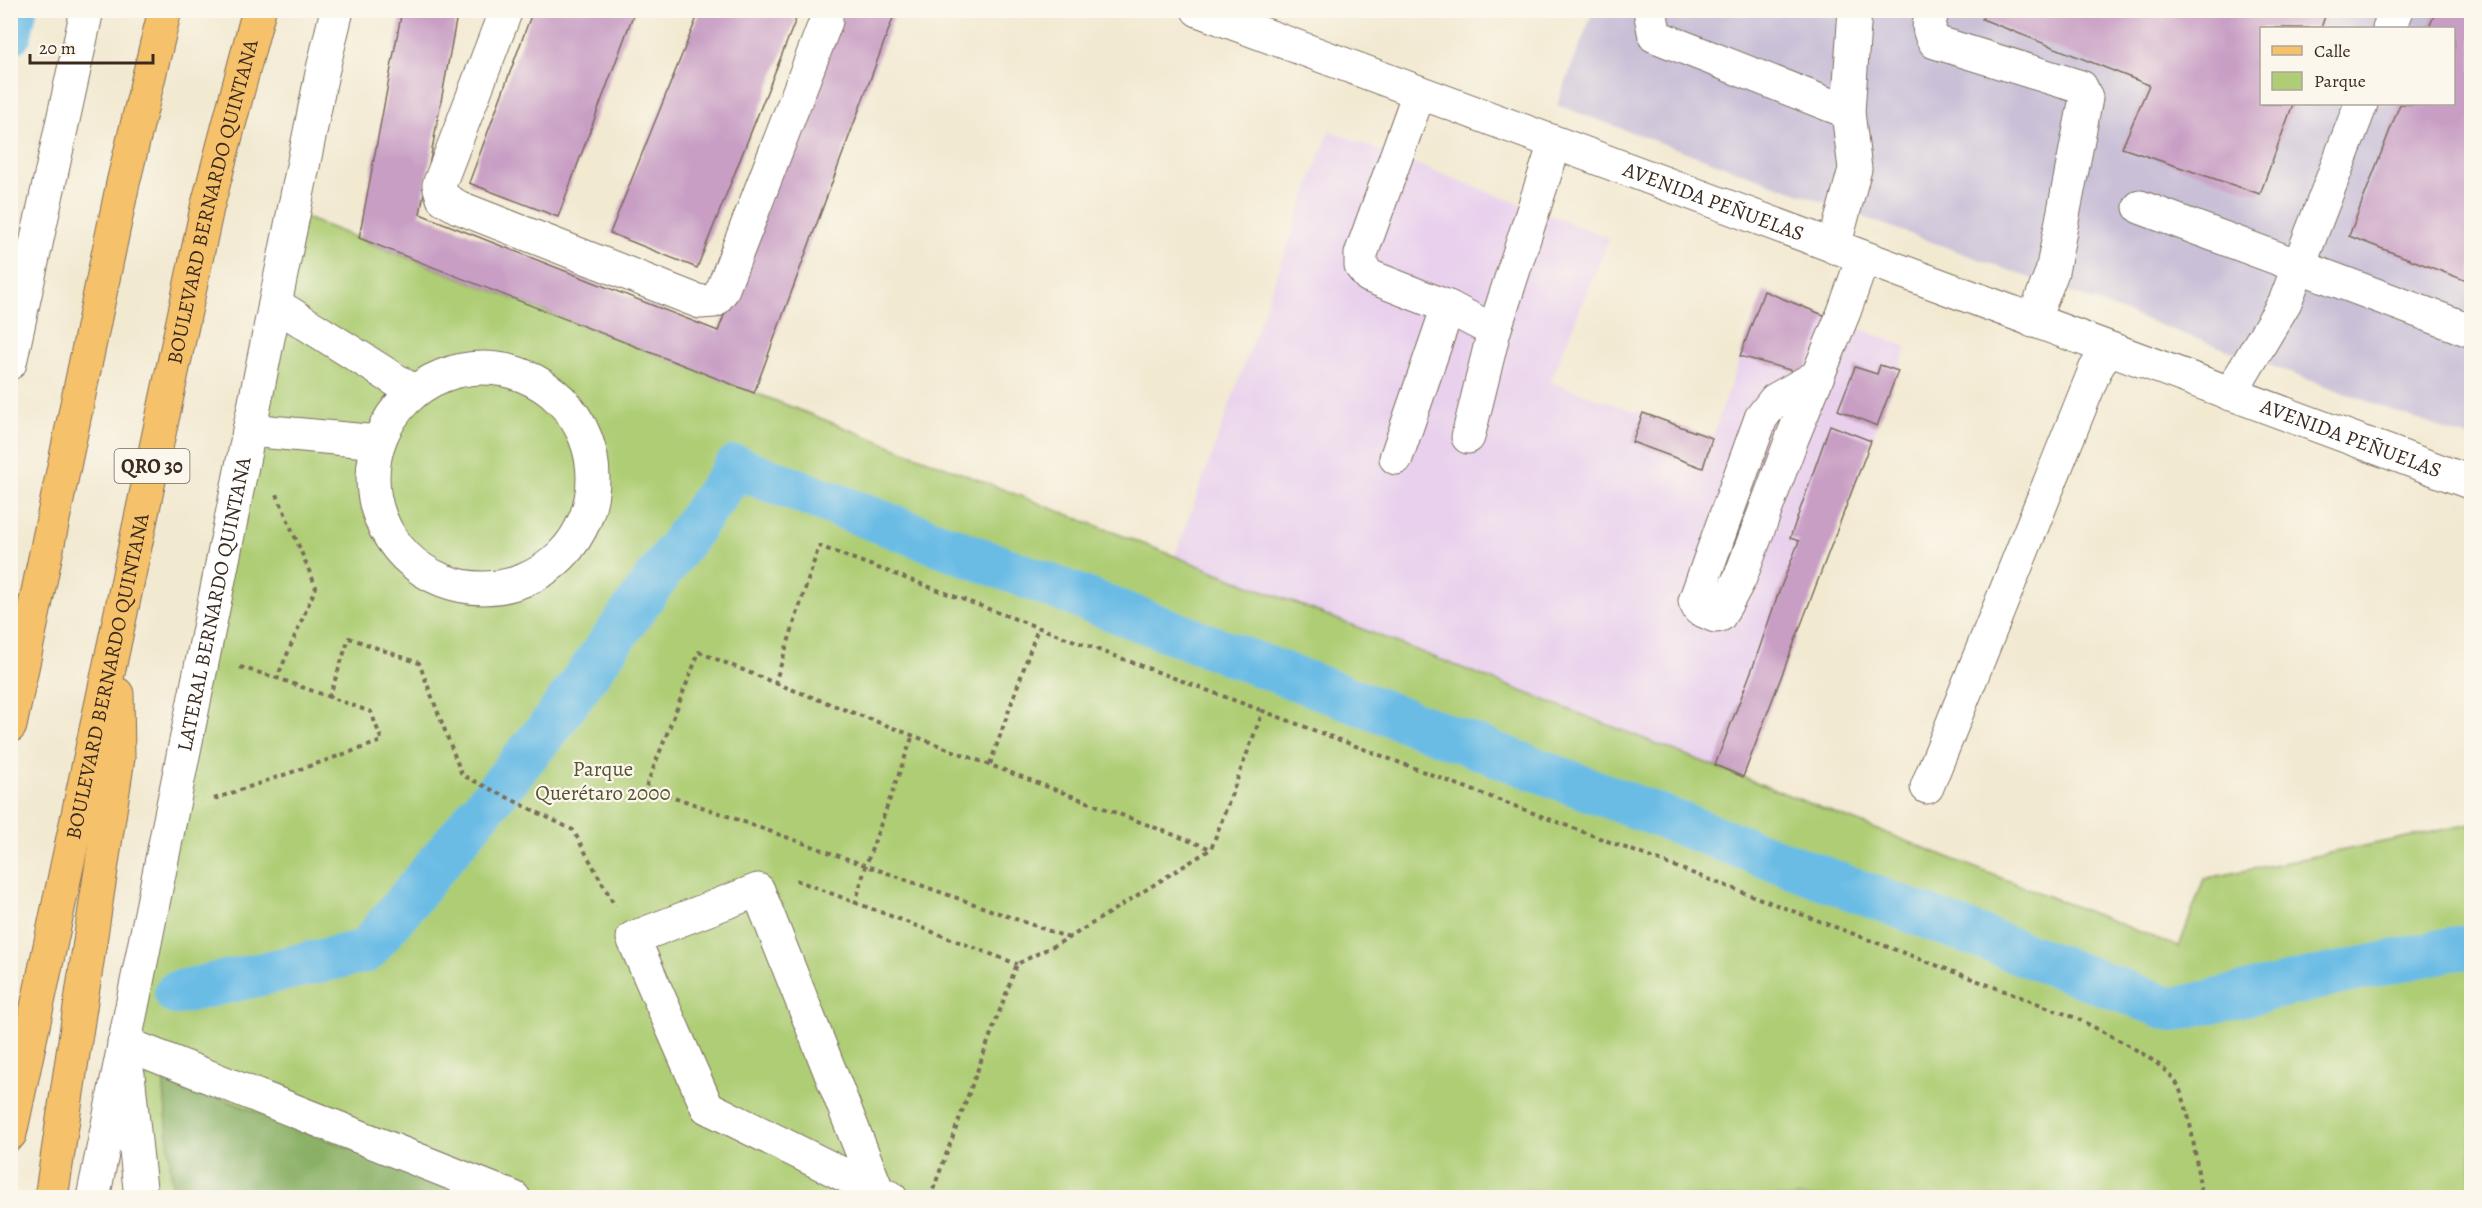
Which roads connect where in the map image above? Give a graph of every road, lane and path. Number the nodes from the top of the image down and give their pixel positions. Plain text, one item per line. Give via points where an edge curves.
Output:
1 (87, 10) edge
2 (165, 10) edge
3 (260, 10) edge
4 (337, 10) edge
5 (506, 10) edge
6 (826, 10) edge
7 (1198, 10) edge
8 (1653, 10) edge
9 (1855, 10) edge
10 (1933, 10) edge
11 (2396, 10) edge
12 (2389, 27) edge
13 (1419, 93) junction
14 (2361, 105) edge
15 (1848, 112) junction
16 (1555, 143) junction
17 (2140, 207) dead end
18 (1848, 252) junction
19 (2299, 266) junction
20 (275, 304) junction
21 (1449, 308) junction
22 (2033, 321) junction
23 (1494, 331) junction
24 (2472, 331) edge
25 (2108, 349) junction
26 (10, 363) edge
27 (1816, 377) junction
28 (413, 391) junction
29 (2230, 394) junction
30 (249, 429) junction
31 (1468, 437) dead end
32 (378, 442) junction
33 (1396, 458) dead end
34 (2472, 483) edge
35 (274, 488) dead end
36 (1038, 628) junction
37 (116, 639) junction
38 (233, 665) dead end
39 (277, 678) junction
40 (775, 682) junction
41 (329, 698) junction
42 (1263, 711) junction
43 (10, 726) edge
44 (913, 735) junction
45 (990, 764) junction
46 (1927, 787) dead end
47 (206, 802) dead end
48 (1211, 849) junction
49 (866, 865) junction
50 (758, 891) junction
51 (855, 904) junction
52 (633, 938) junction
53 (1069, 938) junction
54 (1017, 964) junction
55 (124, 1043) junction
56 (10, 1134) edge
57 (884, 1194) edge
58 (51, 1197) edge
59 (93, 1197) edge
60 (141, 1197) edge
61 (514, 1197) edge
62 (930, 1197) edge
63 (2202, 1197) edge

1 - 26 street
2 - 43 main road via 123,183
3 - 37 main road, BOULEVARD BERNARDO QUINTANA / QRO 30 via 207,208
4 - 20 street, LATERAL BERNARDO QUINTANA
5 - 6 street via 439,185 443,198 700,302 714,301 722,291 826,21
7 - 13 street, AVENIDA PEÑUELAS
8 - 15 street via 1655,36
9 - 15 street
10 - 22 street via 1928,33 1935,42 2084,91 2086,98 2052,272
11 - 12 street
13 - 16 street, AVENIDA PEÑUELAS
13 - 21 street via 1361,254 1361,266 1369,276
14 - 19 street, AVENIDA PEÑUELAS
15 - 18 street via 1855,170
16 - 18 street, AVENIDA PEÑUELAS
16 - 23 street
17 - 19 street
18 - 22 street, AVENIDA PEÑUELAS
18 - 27 street via 1844,312
19 - 24 street
19 - 29 street, AVENIDA PEÑUELAS via 2285,302
20 - 28 street
20 - 30 street, LATERAL BERNARDO QUINTANA
21 - 23 street
21 - 33 street
22 - 25 street, AVENIDA PEÑUELAS
23 - 31 street
25 - 29 street, AVENIDA PEÑUELAS
25 - 46 street via 2095,370
27 - 27 street via 1776,399 1761,418 1695,601 1699,609 1715,616 1724,612
28 - 32 street
28 - 32 street via 459,369 510,368 566,401 595,465 587,521 543,574 490,591 441,582 404,557 374,501
29 - 34 street, AVENIDA PEÑUELAS
30 - 32 street
30 - 55 street, LATERAL BERNARDO QUINTANA
35 - 39 path via 316,587
36 - 40 path via 819,546
36 - 42 path
36 - 45 path
37 - 56 main road, BOULEVARD BERNARDO QUINTANA / QRO 30
37 - 58 main road via 118,758
38 - 39 path
39 - 41 path
40 - 44 path
40 - 49 path via 699,652 646,787
41 - 47 path via 371,712 382,741
41 - 52 path via 350,638 419,663 462,775 573,830
42 - 48 path
42 - 63 path via 2076,1018 2152,1060 2176,1082 2185,1104
44 - 45 path
44 - 49 path
45 - 48 path
48 - 53 path
49 - 51 path
49 - 53 path
50 - 51 path via 794,879
50 - 52 street
50 - 57 street
51 - 54 path
52 - 57 street via 707,1107
53 - 54 path
54 - 62 path
55 - 59 street, LATERAL BERNARDO QUINTANA
55 - 60 street
55 - 61 street

